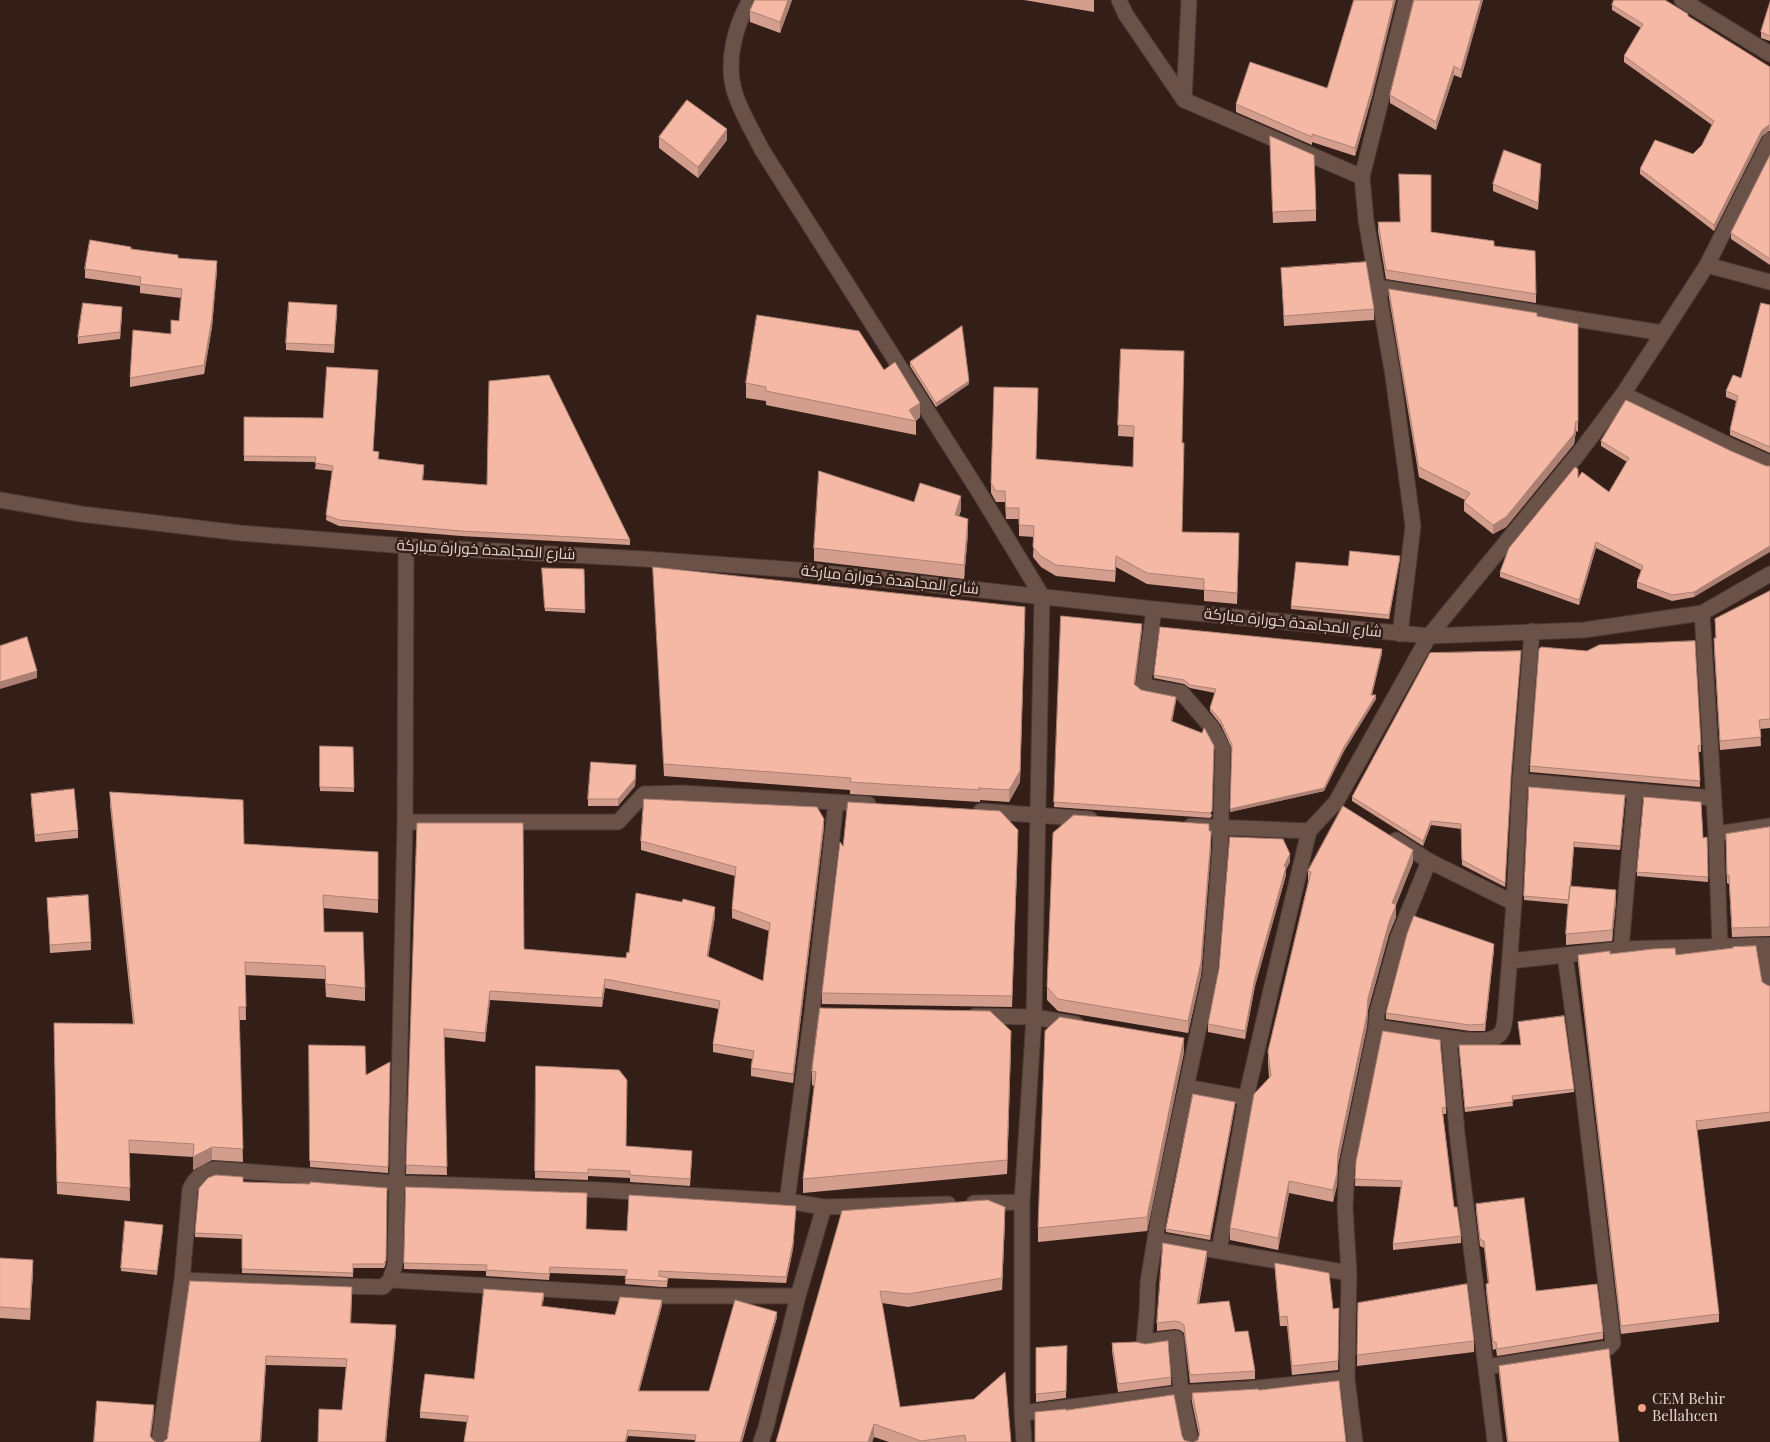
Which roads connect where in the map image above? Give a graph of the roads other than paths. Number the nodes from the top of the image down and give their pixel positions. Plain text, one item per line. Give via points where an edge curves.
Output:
1 (750, 0) edge
2 (1119, 0) edge
3 (1189, 0) edge
4 (1406, 0) edge
5 (1682, 0) edge
6 (1770, 54) edge
7 (1184, 100) junction
8 (1770, 140) edge
9 (1362, 178) junction
10 (1707, 264) junction
11 (1770, 282) edge
12 (1378, 287) junction
13 (1663, 333) junction
14 (1623, 394) junction
15 (1770, 463) edge
16 (0, 500) edge
17 (406, 546) junction
18 (1770, 574) edge
19 (1042, 596) junction
20 (1154, 609) junction
21 (1702, 613) junction
22 (1532, 631) junction
23 (1400, 634) junction
24 (1429, 636) junction
25 (1520, 781) junction
26 (1635, 791) junction
27 (1713, 798) junction
28 (836, 802) junction
29 (884, 805) edge
30 (970, 810) edge
31 (1038, 815) junction
32 (1105, 820) edge
33 (405, 822) junction
34 (1181, 825) edge
35 (1770, 826) edge
36 (1219, 828) junction
37 (1309, 831) junction
38 (1387, 834) edge
39 (1716, 834) junction
40 (1429, 861) junction
41 (1514, 903) junction
42 (1767, 945) edge
43 (1720, 946) junction
44 (1621, 949) junction
45 (1565, 955) junction
46 (1510, 960) junction
47 (1770, 984) edge
48 (957, 1015) edge
49 (1034, 1016) junction
50 (1091, 1026) edge
51 (1376, 1027) junction
52 (1449, 1038) junction
53 (1177, 1041) edge
54 (1196, 1044) junction
55 (1186, 1087) junction
56 (1246, 1098) junction
57 (396, 1182) junction
58 (787, 1201) junction
59 (1022, 1202) junction
60 (824, 1207) junction
61 (1155, 1240) junction
62 (1219, 1251) junction
63 (1349, 1273) junction
64 (182, 1280) junction
65 (390, 1280) junction
66 (798, 1296) junction
67 (1486, 1367) junction
68 (1347, 1379) junction
69 (1181, 1392) junction
70 (1022, 1413) junction
71 (159, 1442) edge
72 (761, 1442) edge
73 (1024, 1442) edge
74 (1191, 1442) edge
75 (1355, 1442) edge
76 (1495, 1442) edge

1 - 19 street via 736,34 731,62 733,88 741,110 762,150
2 - 7 street
3 - 7 street
4 - 9 street
5 - 6 street
7 - 9 street
8 - 10 street
9 - 12 street
10 - 11 street
10 - 13 street
12 - 13 street
12 - 23 street via 1413,526
13 - 14 street
14 - 15 street
14 - 24 street via 1579,453
16 - 17 street, شارع المجاهدة خورارة مباركة via 125,520
17 - 19 street, شارع المجاهدة خورارة مباركة via 789,569
17 - 33 street
18 - 21 street, شارع المجاهدة خورارة مباركة
19 - 20 street, شارع المجاهدة خورارة مباركة
19 - 31 street
20 - 23 street, شارع المجاهدة خورارة مباركة
20 - 36 street via 1143,686 1182,693 1213,729 1223,749
21 - 22 street, شارع المجاهدة خورارة مباركة via 1584,630
21 - 27 street
22 - 24 street, شارع المجاهدة خورارة مباركة
22 - 25 street
23 - 24 street, شارع المجاهدة خورارة مباركة
24 - 37 street via 1341,804
25 - 26 street
25 - 41 street
26 - 27 street
26 - 44 street
27 - 39 street
28 - 29 street
28 - 33 street via 682,792 644,794 618,822
28 - 58 street via 817,1013
30 - 31 street
31 - 32 street
31 - 49 street
33 - 57 street
34 - 36 street
35 - 39 street
36 - 37 street
36 - 54 street via 1210,976
37 - 56 street
38 - 40 street
39 - 43 street
40 - 41 street
40 - 51 street via 1398,937
41 - 46 street
42 - 43 street
42 - 47 street
43 - 44 street
44 - 45 street
45 - 46 street
45 - 67 street via 1613,1343 1603,1349
46 - 52 street via 1502,1032 1483,1041
48 - 49 street
49 - 50 street
49 - 59 street
51 - 52 street
51 - 63 street via 1347,1167 1344,1208
52 - 67 street
53 - 54 street
54 - 55 street
55 - 56 street
55 - 61 street
56 - 62 street
57 - 58 street
57 - 64 street via 216,1169 203,1173 195,1179 190,1190
57 - 65 street via 395,1265
58 - 60 street
59 - 60 street
59 - 70 street
60 - 66 street
61 - 62 street
61 - 69 street via 1144,1342 1176,1338
62 - 63 street
63 - 68 street
64 - 65 street via 383,1287
64 - 71 street
65 - 66 street via 661,1296
66 - 72 street
67 - 76 street
68 - 69 street
68 - 75 street
69 - 70 street
69 - 74 street
70 - 73 street

